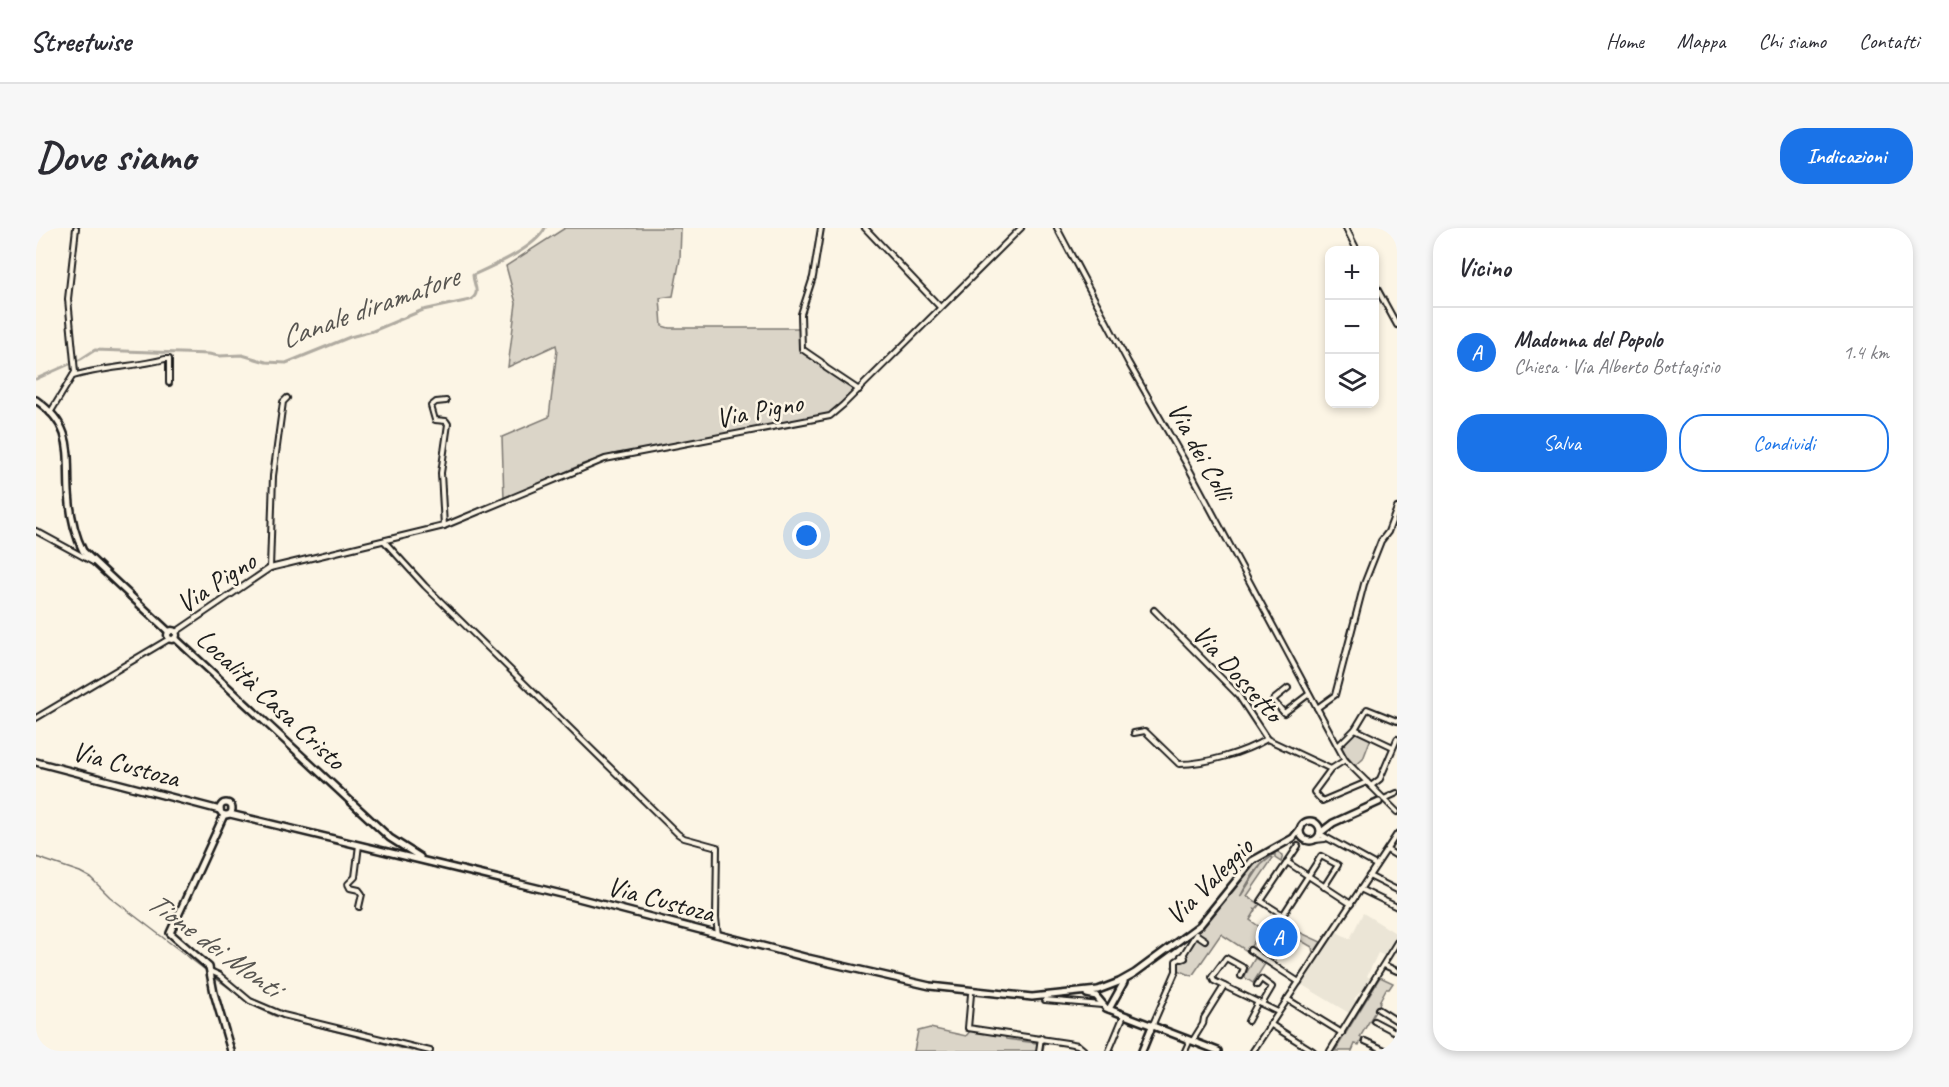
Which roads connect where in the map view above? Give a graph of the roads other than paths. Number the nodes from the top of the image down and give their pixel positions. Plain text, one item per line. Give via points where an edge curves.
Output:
1 (76, 228) edge
2 (821, 228) edge
3 (865, 228) edge
4 (1020, 228) edge
5 (1057, 228) edge
6 (1346, 228) edge
7 (1356, 246) edge
8 (1379, 292) edge
9 (940, 307) junction
10 (1397, 325) edge
11 (73, 376) junction
12 (170, 383) dead end
13 (858, 390) junction
14 (286, 398) dead end
15 (36, 400) edge
16 (446, 401) dead end
17 (50, 413) junction
18 (1397, 508) edge
19 (444, 526) junction
20 (36, 531) edge
21 (78, 539) junction
22 (384, 541) junction
23 (72, 550) junction
24 (82, 554) junction
25 (270, 568) junction
26 (1154, 610) dead end
27 (172, 635) junction
28 (1288, 688) dead end
29 (1309, 694) junction
30 (1317, 708) junction
31 (36, 718) edge
32 (1397, 721) edge
33 (1355, 729) junction
34 (1134, 733) dead end
35 (1267, 739) junction
36 (1397, 739) edge
37 (1338, 746) junction
38 (1393, 747) junction
39 (1345, 760) junction
40 (36, 762) edge
41 (1331, 769) junction
42 (1367, 782) junction
43 (1371, 786) junction
44 (1397, 793) edge
45 (1382, 801) junction
46 (226, 810) junction
47 (1397, 812) edge
48 (1314, 822) junction
49 (1330, 824) junction
50 (1301, 828) junction
51 (1320, 834) junction
52 (1397, 834) edge
53 (1312, 840) junction
54 (1329, 840) junction
55 (391, 841) junction
56 (1285, 842) junction
57 (359, 845) junction
58 (399, 846) junction
59 (1298, 846) dead end
60 (1387, 850) junction
61 (389, 853) junction
62 (400, 855) junction
63 (1397, 856) edge
64 (1287, 862) junction
65 (435, 863) junction
66 (1376, 865) junction
67 (1308, 876) junction
68 (1369, 876) junction
69 (1324, 887) junction
70 (1360, 889) junction
71 (1397, 890) edge
72 (1351, 904) junction
73 (359, 907) dead end
74 (1397, 907) edge
75 (718, 936) junction
76 (1205, 940) dead end
77 (1397, 942) edge
78 (1250, 950) dead end
79 (1384, 965) junction
80 (1397, 971) edge
81 (210, 972) junction
82 (1135, 973) junction
83 (1241, 976) dead end
84 (1299, 982) junction
85 (1257, 985) dead end
86 (1224, 986) junction
87 (1105, 988) junction
88 (971, 994) dead end
89 (1071, 994) junction
90 (1287, 999) junction
91 (1045, 1000) dead end
92 (1114, 1001) junction
93 (1101, 1003) junction
94 (1260, 1003) junction
95 (1109, 1008) junction
96 (1378, 1010) dead end
97 (1278, 1012) junction
98 (1123, 1014) junction
99 (1248, 1021) dead end
100 (1374, 1021) dead end
101 (1397, 1021) edge
102 (1153, 1024) junction
103 (1270, 1024) junction
104 (1342, 1033) junction
105 (1397, 1033) edge
106 (1041, 1038) junction
107 (1192, 1040) junction
108 (1365, 1041) dead end
109 (231, 1051) edge
110 (430, 1051) edge
111 (1039, 1051) edge
112 (1085, 1051) edge
113 (1109, 1051) edge
114 (1142, 1051) edge
115 (1185, 1051) edge
116 (1218, 1051) edge
117 (1253, 1051) edge
118 (1313, 1051) edge
119 (1330, 1051) edge
120 (1387, 1051) edge

1 - 11 street via 68,299 75,358
2 - 13 street via 813,277 801,314 802,349
3 - 9 street
4 - 9 street, Via Pigno
5 - 29 street, Via dei Colli
6 - 7 street
8 - 10 street
9 - 13 street, Via Pigno
11 - 12 street via 165,359 169,360
11 - 17 street
13 - 19 street, Via Pigno via 830,416 605,459
14 - 25 street via 276,449
15 - 17 main road
16 - 19 street via 431,406 435,420 448,424 441,473
17 - 21 main road via 66,436 69,448 69,492
18 - 30 street via 1364,584 1338,689
19 - 22 street, Via Pigno
20 - 23 street
21 - 23 street
21 - 24 main road
22 - 25 street, Via Pigno
22 - 75 street via 678,834 717,847
23 - 24 street
24 - 27 main road, Località Casa Cristo
25 - 27 street, Via Pigno
26 - 35 street, Via Dossetto via 1238,695
27 - 31 street, Via Pigno
27 - 55 main road, Località Casa Cristo
28 - 29 street via 1274,700 1284,713
29 - 30 street, Via dei Colli
30 - 37 street, Via dei Colli
32 - 33 street via 1367,709
33 - 37 street
33 - 38 street
34 - 35 street via 1145,731 1179,764 1247,750
35 - 41 street, Via Dossetto
36 - 38 street
37 - 39 street, Via dei Colli
38 - 43 street via 1380,779
39 - 41 street
39 - 42 street, Via dei Colli
40 - 46 main road, Via Custoza
41 - 42 street via 1314,792 1322,801
42 - 43 street, Via dei Colli
43 - 45 street, Via dei Colli
44 - 45 street
45 - 47 street, Via dei Colli
45 - 49 main road
46 - 57 main road, Via Custoza
46 - 81 main road via 170,933 205,962
48 - 49 main road
48 - 50 main road
48 - 51 main road
49 - 51 main road
49 - 54 street via 1326,833
50 - 53 main road via 1302,836
50 - 56 main road, Via Valeggio
51 - 53 main road
51 - 54 street
52 - 60 street
53 - 54 street
53 - 56 main road, Via Valeggio
54 - 66 street
55 - 58 main road
55 - 61 main road
55 - 62 main road
56 - 82 main road, Via Valeggio via 1252,861 1200,925
57 - 61 main road, Via Custoza
57 - 73 street via 355,877 348,884 362,894
58 - 62 main road
58 - 65 main road
59 - 64 street
60 - 63 street
60 - 66 street
61 - 62 main road, Via Custoza
62 - 65 main road, Via Custoza
64 - 67 street
64 - 67 street via 1261,901 1269,907 1283,915
65 - 75 main road, Via Custoza
66 - 68 street
67 - 69 street
67 - 69 street via 1321,855 1338,865
68 - 70 street
68 - 71 street
69 - 72 street
70 - 72 street
70 - 74 street
72 - 84 street
75 - 89 main road, Via Custoza via 930,986 1022,997
76 - 102 street via 1196,934 1176,964
77 - 79 street
78 - 84 street
79 - 80 street
79 - 104 street
81 - 109 main road
81 - 110 street via 250,1001 284,1015
82 - 87 main road, Via Custoza
82 - 92 main road via 1123,983
83 - 86 street via 1244,968 1226,958 1212,977
84 - 90 street
85 - 94 street via 1261,980 1272,987
86 - 94 street
86 - 107 street
87 - 89 main road, Via Custoza
87 - 92 main road via 1111,990
87 - 93 main road
88 - 106 street via 968,1028
89 - 93 main road, Via Custoza via 1093,995
90 - 97 street
90 - 104 street
91 - 93 street, Via Custoza
92 - 95 main road
92 - 98 main road
93 - 95 main road, Via Custoza
94 - 97 street
94 - 99 street
95 - 98 main road, Via Custoza
96 - 101 street
97 - 103 street
98 - 102 main road, Via Custoza
98 - 113 street
100 - 105 street
102 - 107 main road, Via Custoza
102 - 114 main road
103 - 117 street
103 - 118 street
104 - 119 street
106 - 111 street
106 - 112 street via 1078,1045
107 - 115 street
107 - 116 main road, Via Custoza
108 - 120 street

